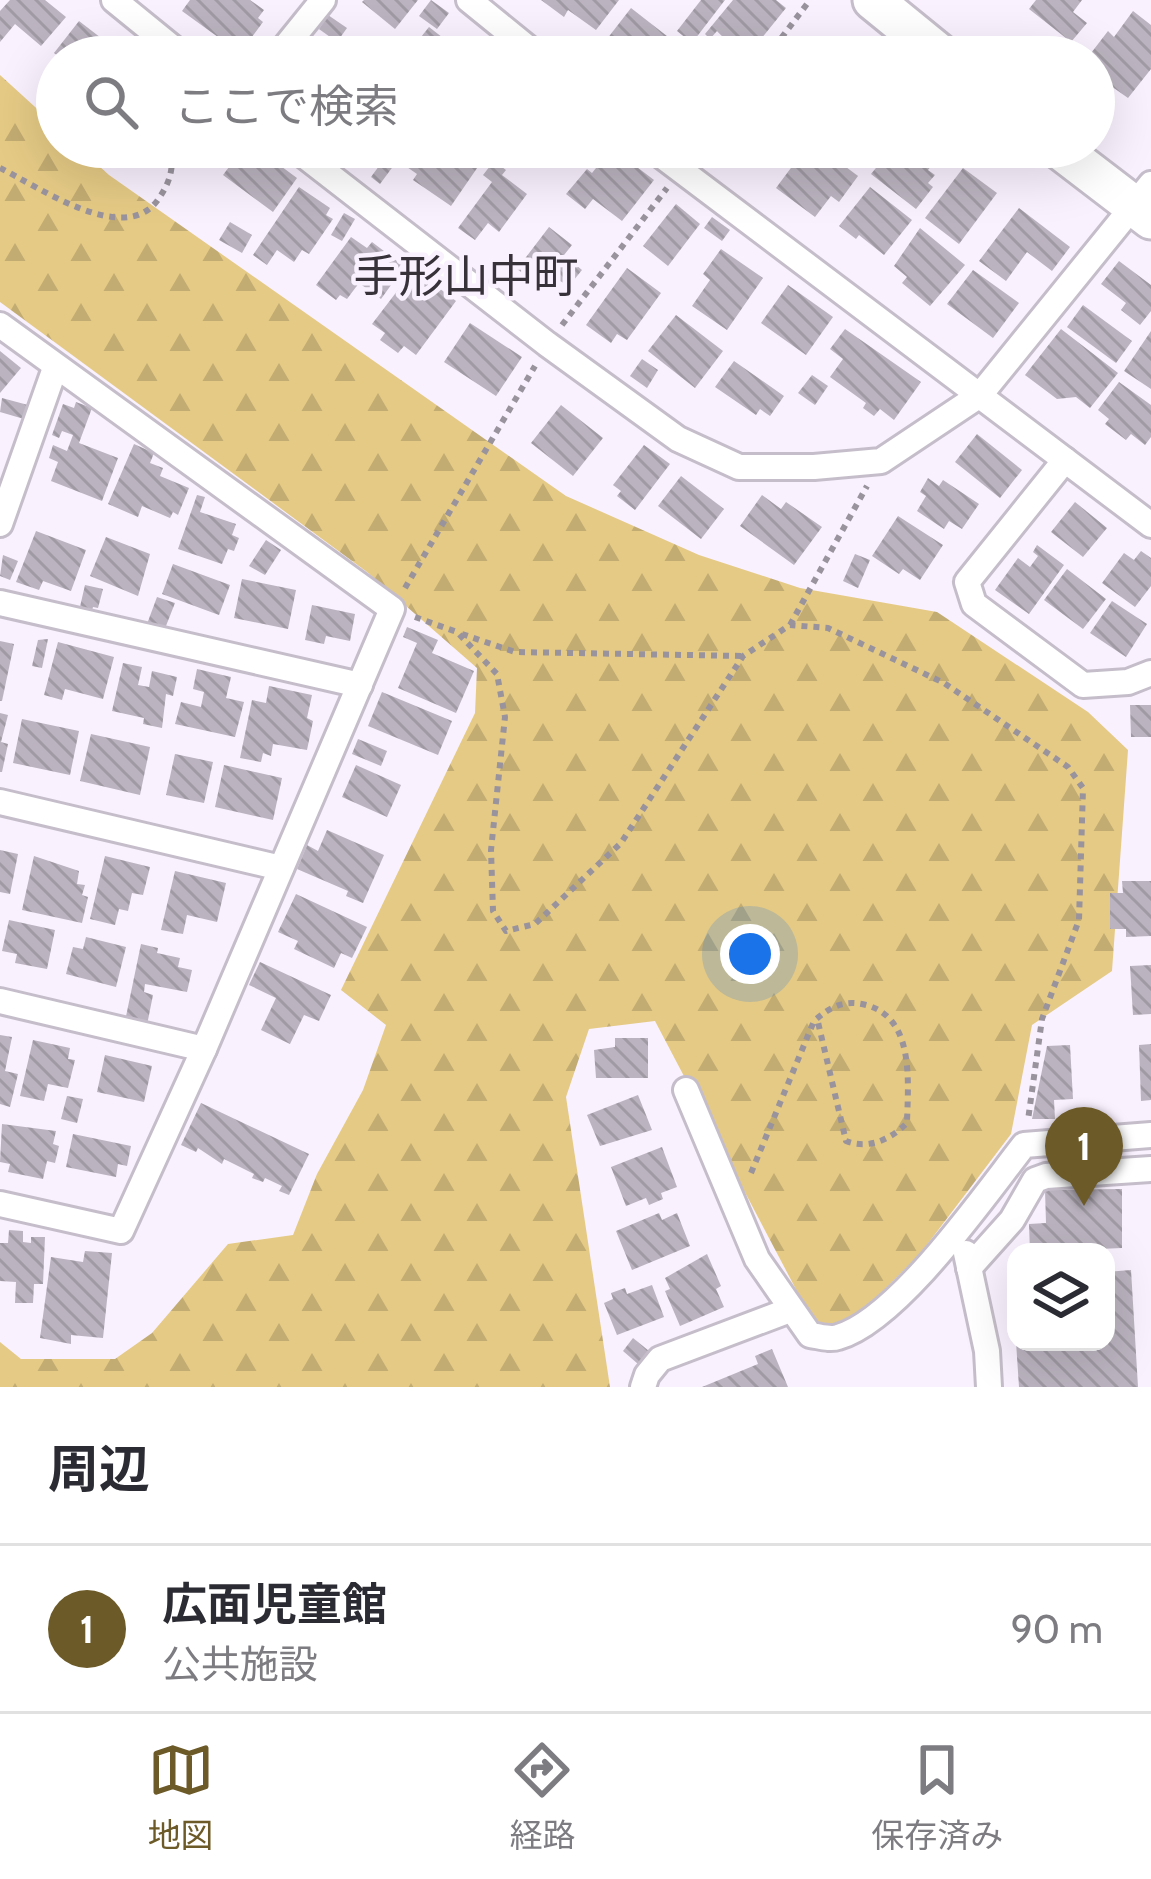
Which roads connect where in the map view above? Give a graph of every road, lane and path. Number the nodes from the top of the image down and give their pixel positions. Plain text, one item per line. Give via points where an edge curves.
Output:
1 (114, 0) edge
2 (323, 0) edge
3 (469, 0) edge
4 (810, 0) edge
5 (873, 0) edge
6 (158, 36) edge
7 (294, 36) edge
8 (513, 36) edge
9 (783, 36) edge
10 (917, 36) edge
11 (0, 168) edge
12 (171, 168) edge
13 (320, 168) edge
14 (676, 168) edge
15 (1090, 168) edge
16 (680, 171) junction
17 (1146, 203) edge
18 (0, 325) edge
19 (547, 344) junction
20 (56, 368) junction
21 (980, 395) junction
22 (1065, 460) junction
23 (881, 461) junction
24 (0, 524) edge
25 (1151, 525) edge
26 (0, 602) edge
27 (392, 609) junction
28 (790, 625) junction
29 (457, 632) junction
30 (743, 656) junction
31 (1151, 673) edge
32 (360, 686) junction
33 (0, 802) edge
34 (281, 868) junction
35 (0, 1001) edge
36 (818, 1018) junction
37 (204, 1049) junction
38 (686, 1090) dead end
39 (1151, 1135) edge
40 (1024, 1145) junction
41 (1151, 1169) edge
42 (0, 1204) edge
43 (736, 1209) junction
44 (960, 1227) junction
45 (969, 1268) junction
46 (790, 1310) junction
47 (644, 1387) edge
48 (989, 1387) edge

1 - 6 street
2 - 7 street
3 - 8 street
4 - 9 path
5 - 10 main road
11 - 12 path via 98,216 130,219 151,208 171,183
13 - 19 street
14 - 16 street
15 - 17 main road
16 - 19 path
16 - 21 street
17 - 21 street
18 - 20 street
19 - 23 street via 678,439 739,466
19 - 27 path
20 - 24 street
20 - 27 street
21 - 22 street
21 - 23 street
22 - 25 street
22 - 31 street via 967,582 974,604 1083,686
23 - 28 path
26 - 32 street
27 - 29 path
27 - 32 street
28 - 30 path
28 - 40 path via 828,628 944,683 1068,767 1083,788 1078,920 1042,1019
29 - 30 path via 515,652
29 - 30 path via 497,674 505,717 491,850 493,911 506,931 535,924 621,843
32 - 34 street
33 - 34 street
34 - 37 street
35 - 37 street
36 - 36 path via 831,1006 856,1002 896,1022 908,1082 907,1123 894,1135 846,1141
36 - 43 path
37 - 42 street via 121,1231
38 - 43 street
39 - 40 street
40 - 44 street
41 - 45 street via 1035,1180
43 - 46 street
44 - 45 street
44 - 46 street via 875,1318 835,1339 810,1335
45 - 48 street
46 - 47 street via 660,1359

